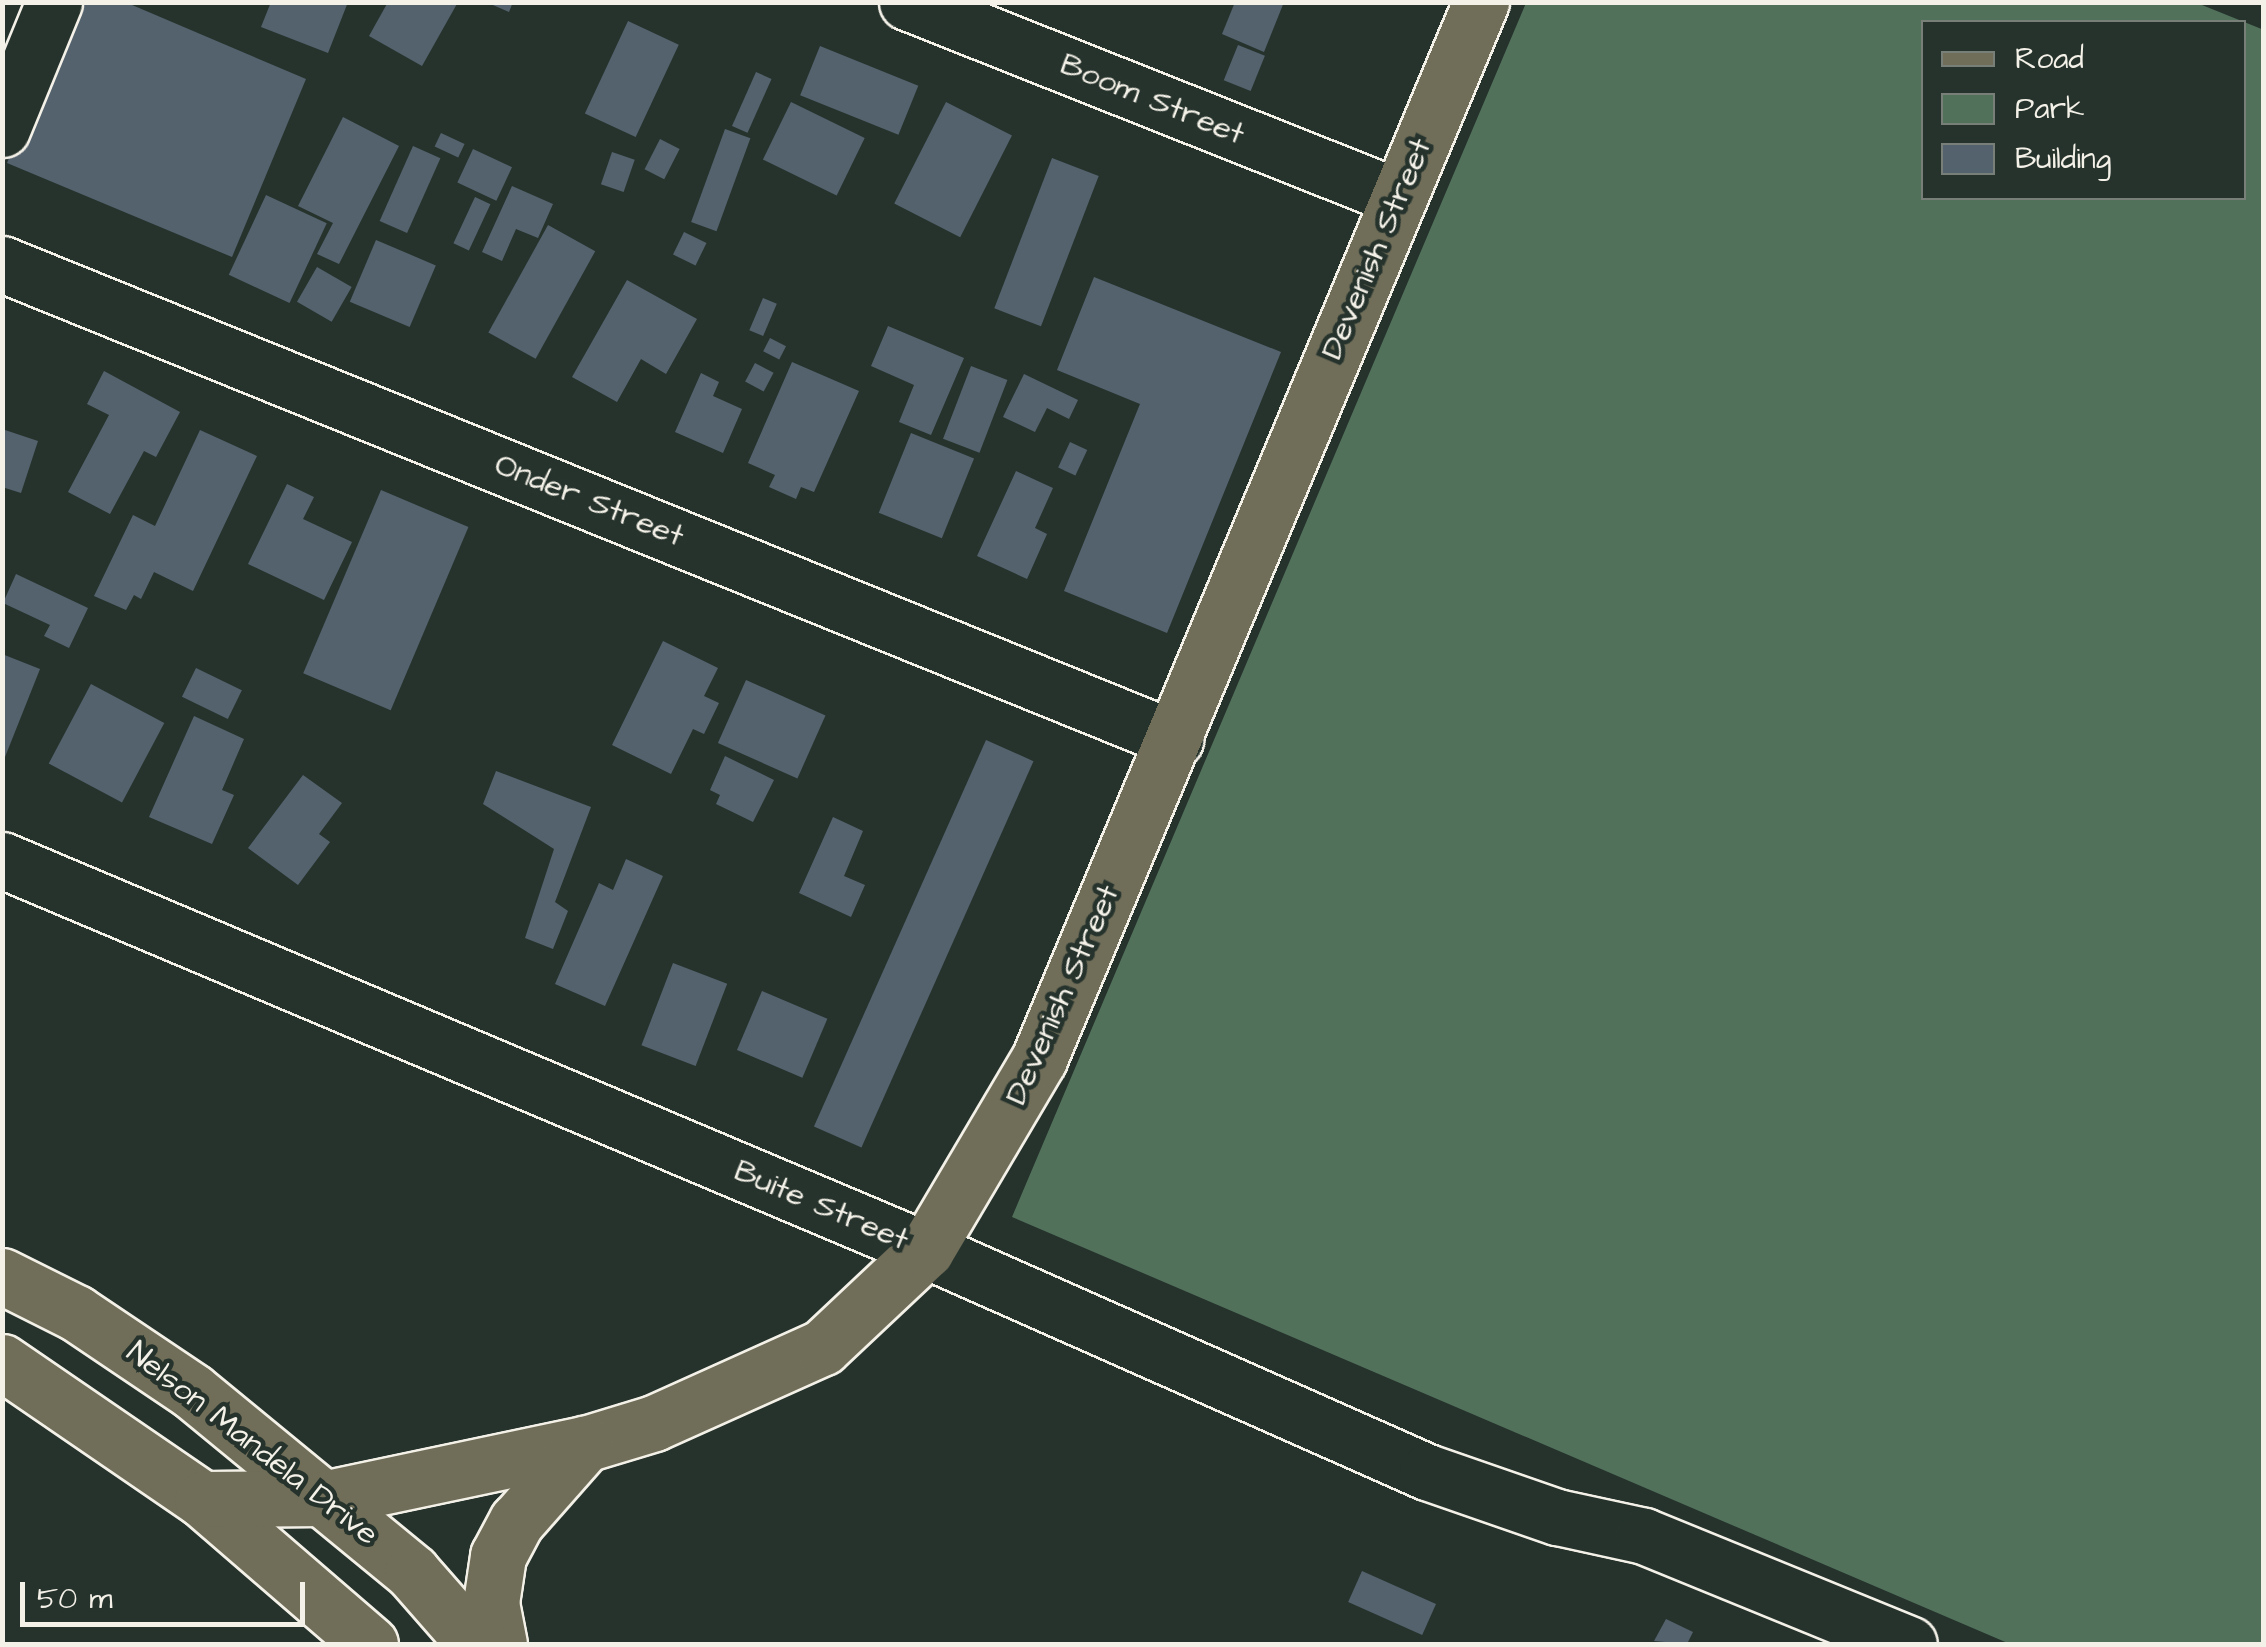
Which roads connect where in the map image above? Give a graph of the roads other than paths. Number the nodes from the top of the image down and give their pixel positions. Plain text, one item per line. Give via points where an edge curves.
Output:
1 (54, 2) edge
2 (906, 2) edge
3 (1481, 2) edge
4 (2, 129) edge
5 (1398, 197) junction
6 (2, 264) edge
7 (1174, 739) junction
8 (2, 860) edge
9 (926, 1250) junction
10 (2, 1276) edge
11 (2, 1362) edge
12 (585, 1444) junction
13 (328, 1498) junction
14 (202, 1499) junction
15 (370, 1644) edge
16 (475, 1644) edge
17 (499, 1644) edge
18 (1909, 1644) edge

1 - 4 street
2 - 5 street, Boom Street
3 - 5 main road, Devenish Street
5 - 7 main road, Devenish Street
6 - 7 street, Onder Street
7 - 9 main road, Devenish Street via 1039,1058 962,1200
8 - 9 street, Buite Street
9 - 12 main road, Devenish Street via 823,1347 742,1388
9 - 18 street, Buite Street via 1427,1472 1557,1517 1644,1536
10 - 13 main road, Nelson Mandela Drive via 139,1353
11 - 14 main road
12 - 13 main road, Devenish Street
12 - 17 main road via 517,1521 498,1556 491,1603
13 - 14 main road, Devenish Street
13 - 16 main road, Nelson Mandela Drive via 412,1572
14 - 15 main road

